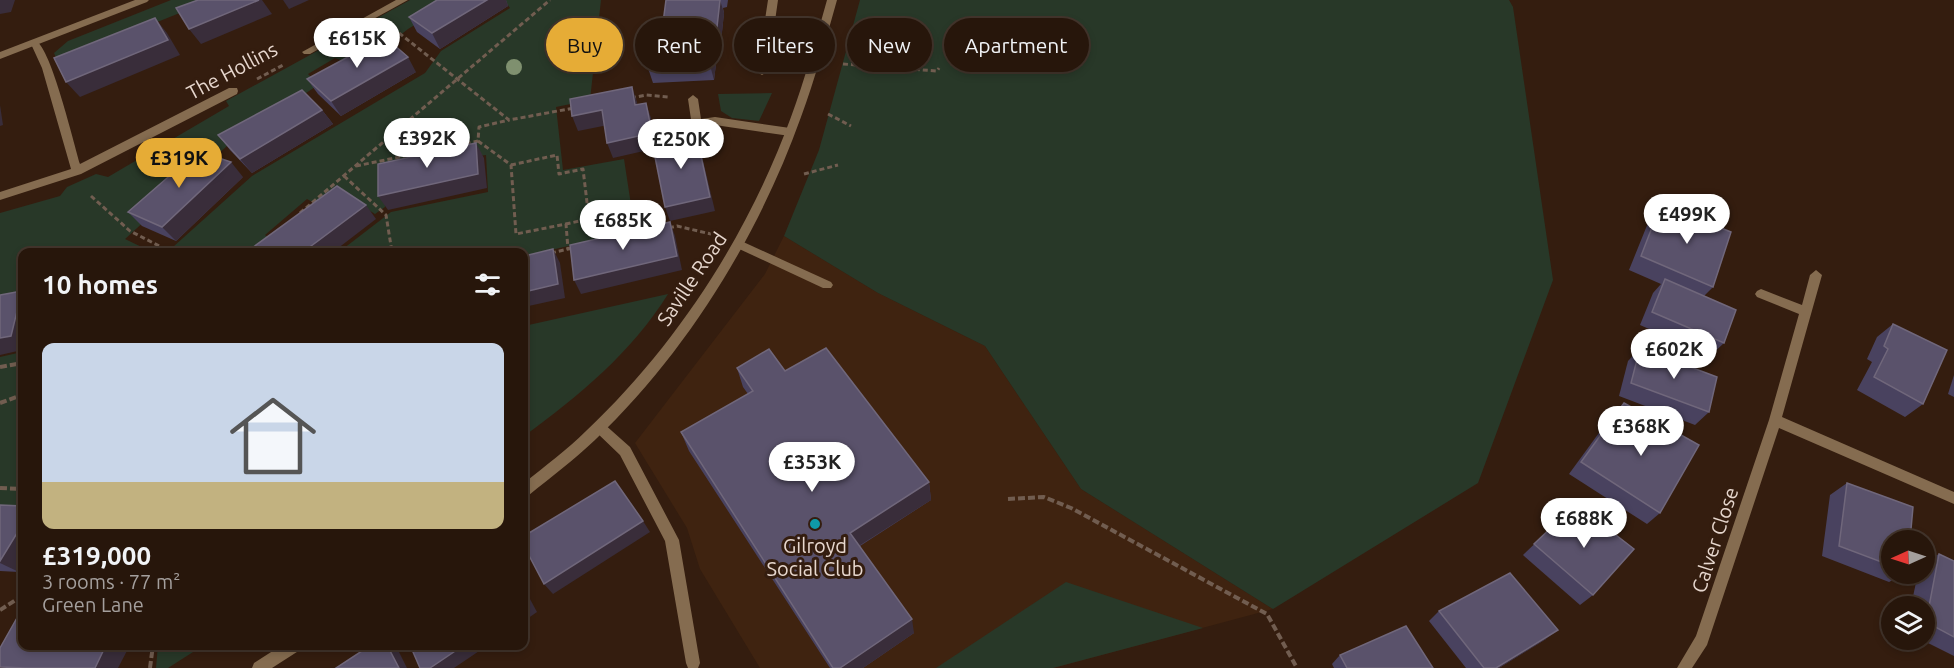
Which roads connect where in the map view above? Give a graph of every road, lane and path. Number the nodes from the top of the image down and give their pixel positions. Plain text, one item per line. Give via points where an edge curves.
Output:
1 (144, 0) edge
2 (403, 0) edge
3 (550, 0) edge
4 (773, 0) edge
5 (832, 0) edge
6 (376, 15) junction
7 (772, 18) edge
8 (828, 18) edge
9 (36, 44) junction
10 (307, 52) joint
11 (0, 56) edge
12 (835, 63) edge
13 (939, 68) dead end
14 (811, 72) edge
15 (458, 78) junction
16 (233, 91) joint
17 (623, 99) edge
18 (693, 99) joint
19 (578, 107) edge
20 (509, 120) junction
21 (790, 132) junction
22 (478, 141) junction
23 (512, 165) junction
24 (355, 166) junction
25 (77, 171) junction
26 (344, 176) junction
27 (0, 196) edge
28 (299, 214) edge
29 (566, 224) junction
30 (666, 229) edge
31 (718, 236) dead end
32 (739, 244) junction
33 (579, 247) edge
34 (163, 248) edge
35 (391, 248) edge
36 (568, 249) junction
37 (546, 254) edge
38 (1816, 275) dead end
39 (827, 285) dead end
40 (1761, 294) dead end
41 (1806, 312) junction
42 (18, 364) edge
43 (0, 367) edge
44 (18, 396) edge
45 (0, 403) edge
46 (1775, 420) junction
47 (599, 427) junction
48 (0, 488) edge
49 (528, 488) edge
50 (18, 489) edge
51 (1954, 498) edge
52 (1008, 499) dead end
53 (18, 599) edge
54 (0, 610) edge
55 (152, 650) edge
56 (287, 650) edge
57 (693, 663) dead end
58 (150, 668) edge
59 (259, 668) edge
60 (1297, 668) edge
61 (1684, 668) edge

1 - 9 street
2 - 6 street, The Hollins
3 - 15 path
4 - 7 street
5 - 8 street, Saville Road
6 - 10 street, The Hollins
6 - 15 path
9 - 11 street
9 - 25 street via 47,68
10 - 16 path, The Hollins
12 - 13 path via 938,71
14 - 21 street, Saville Road
15 - 20 path
15 - 24 path
16 - 25 street, The Hollins
17 - 18 path via 646,95
18 - 21 street via 696,123 715,121
19 - 20 path
20 - 22 path via 479,128
21 - 32 street, Saville Road via 757,213
22 - 23 path
22 - 24 path
23 - 29 path via 516,234
23 - 29 path via 557,155 559,174 583,170 589,219
24 - 26 path
25 - 27 street, The Hollins
25 - 34 path via 79,186 130,231
26 - 28 path
26 - 35 path via 386,215
29 - 36 path
30 - 31 path via 677,226
32 - 39 street
32 - 47 street, Saville Road via 697,311 657,364
33 - 36 path
36 - 37 path
38 - 41 street, Calver Close
40 - 41 street
41 - 46 street, Calver Close
42 - 43 path
44 - 45 path
46 - 51 street
46 - 61 street, Calver Close via 1702,640
47 - 49 street, Saville Road
47 - 57 street via 625,451 672,540
48 - 50 path
52 - 60 path via 1044,497 1071,508 1267,614
53 - 54 path
55 - 58 path
56 - 59 street

